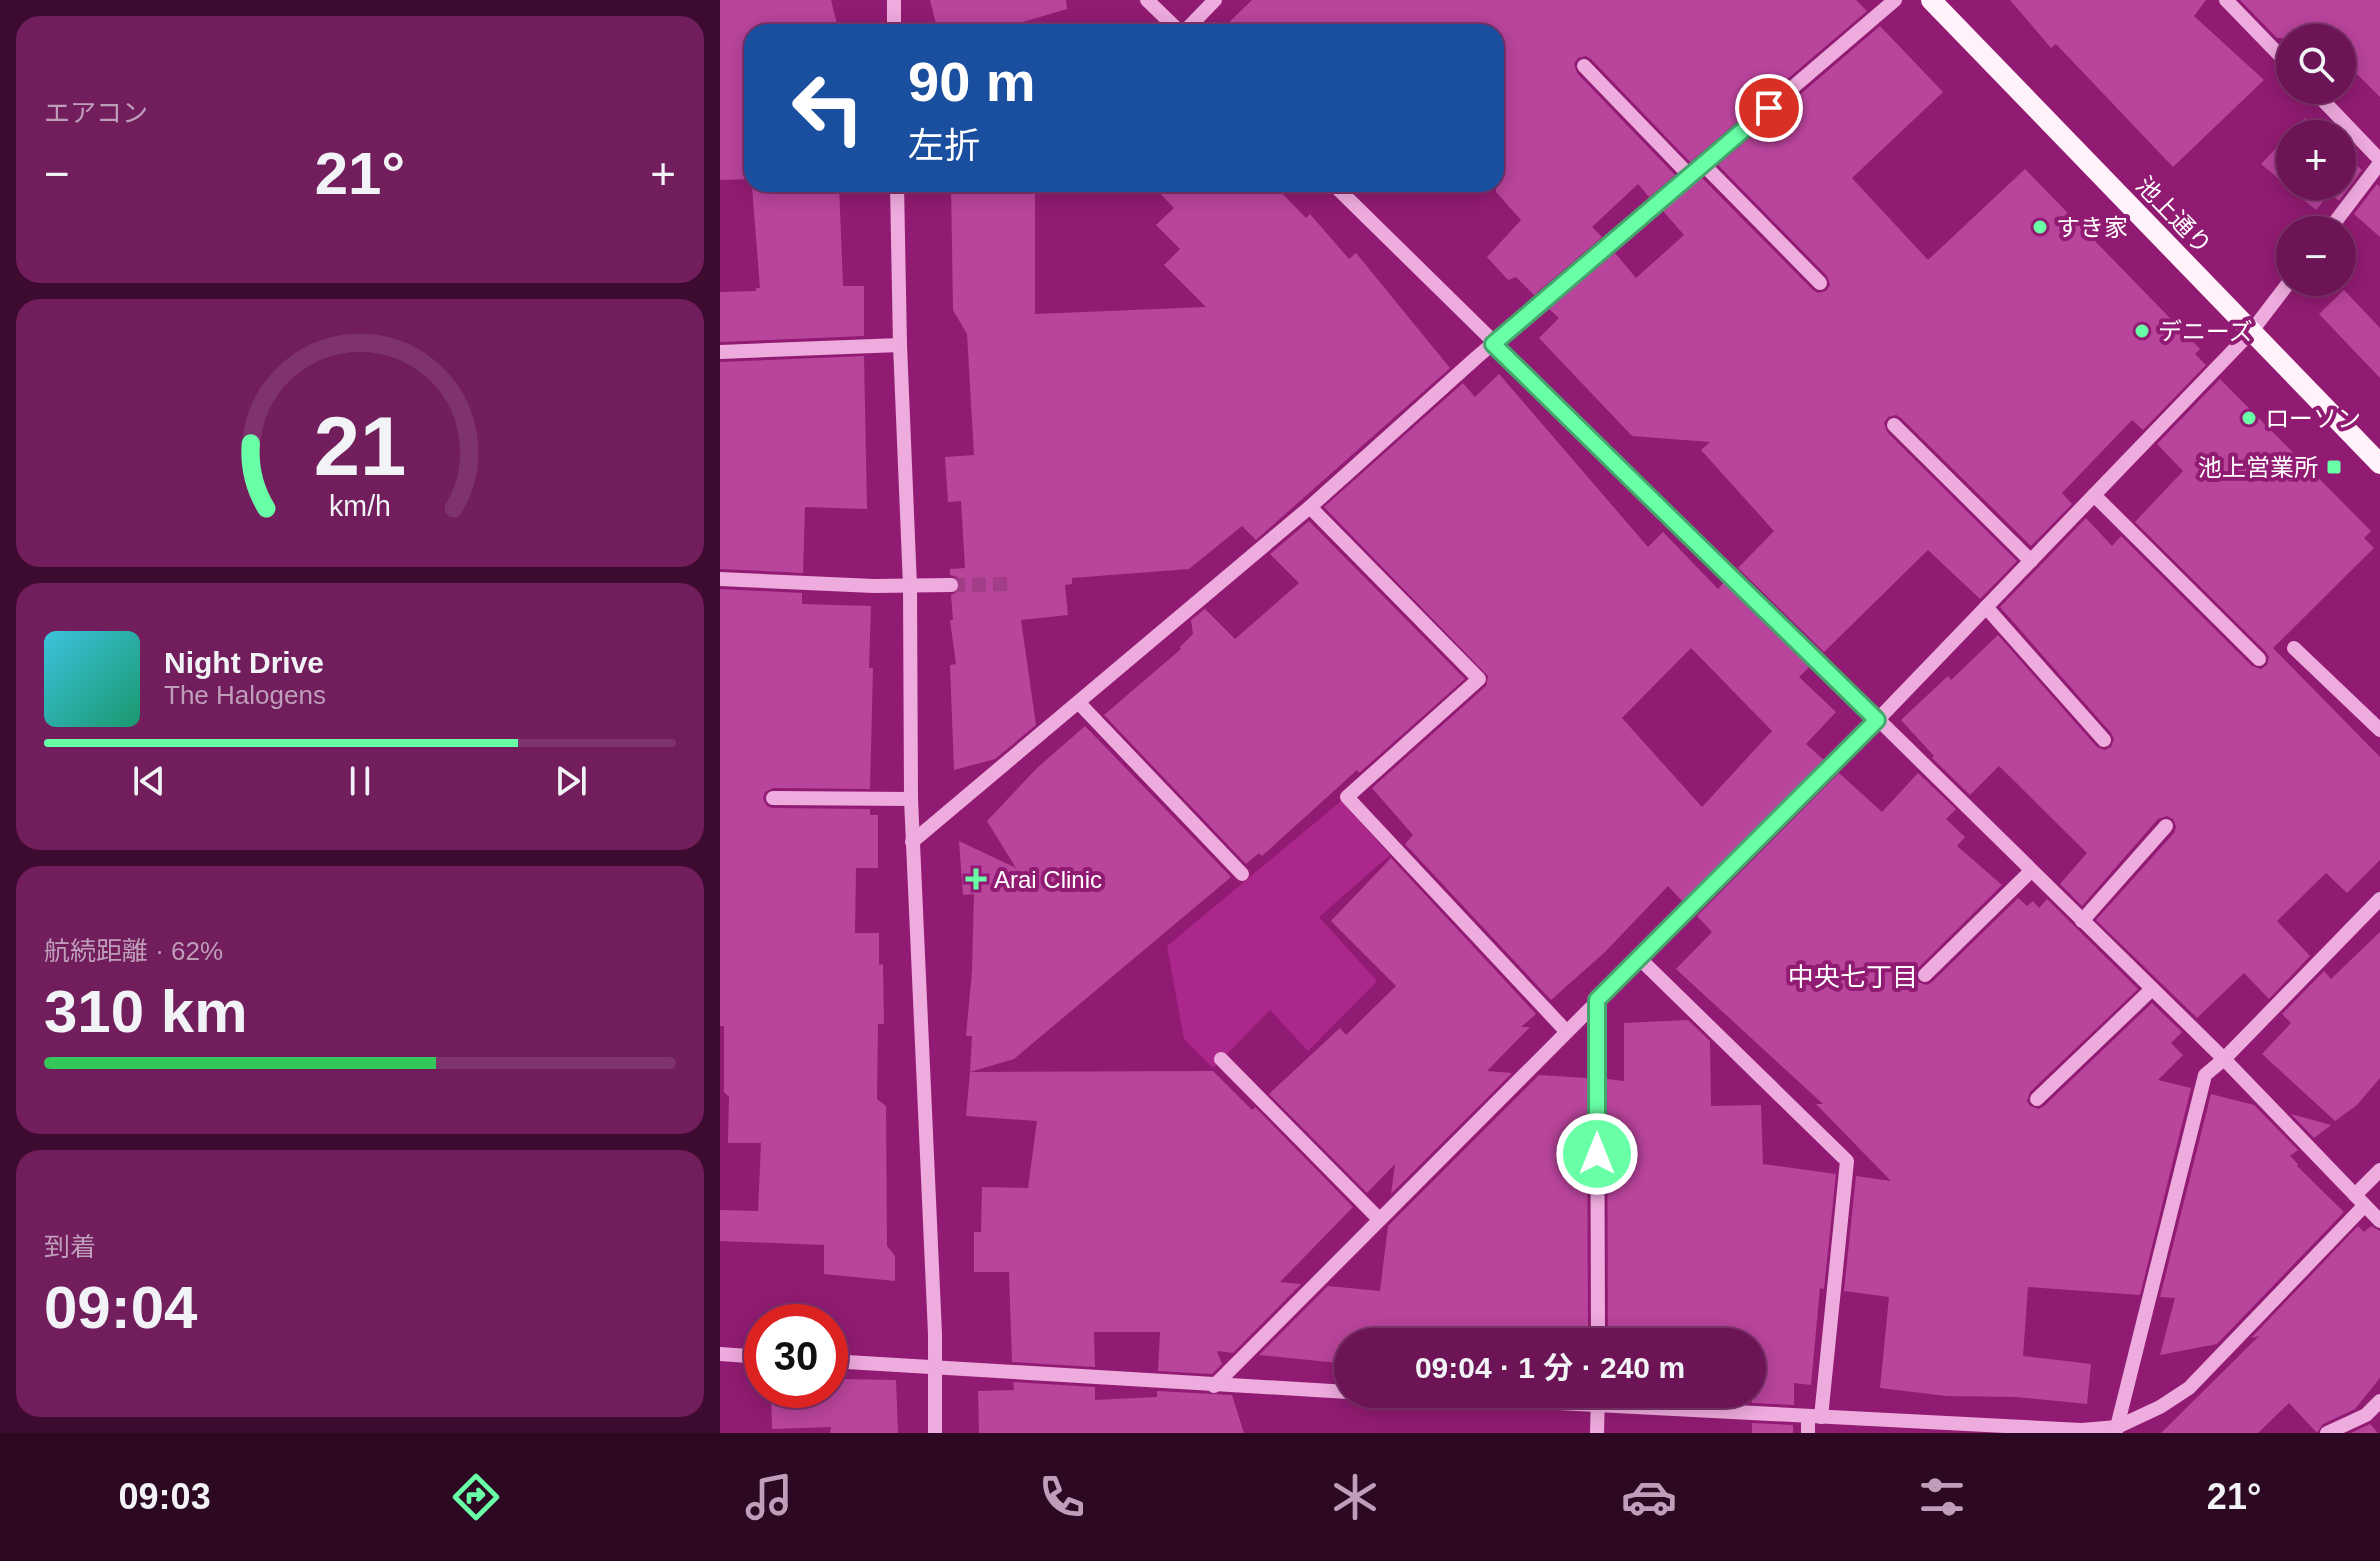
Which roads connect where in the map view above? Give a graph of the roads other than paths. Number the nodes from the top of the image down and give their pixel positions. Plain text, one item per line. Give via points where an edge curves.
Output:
1 (894, 0) edge
2 (1147, 0) edge
3 (1215, 0) edge
4 (1895, 0) edge
5 (1931, 0) edge
6 (2226, 0) edge
7 (894, 24) edge
8 (1173, 24) edge
9 (1190, 24) edge
10 (2276, 52) edge
11 (1584, 66) dead end
12 (2326, 104) edge
13 (2380, 162) edge
14 (1703, 164) junction
15 (1690, 176) junction
16 (897, 192) edge
17 (1341, 192) edge
18 (2340, 216) edge
19 (1820, 283) dead end
20 (2279, 296) edge
21 (2251, 332) junction
22 (1493, 344) junction
23 (900, 345) junction
24 (720, 352) edge
25 (1894, 425) dead end
26 (2380, 464) edge
27 (2094, 495) junction
28 (1310, 507) junction
29 (2031, 561) junction
30 (720, 579) edge
31 (951, 585) tunnel mouth
32 (910, 586) junction
33 (1986, 607) junction
34 (2294, 648) dead end
35 (2259, 659) dead end
36 (1079, 703) junction
37 (1877, 720) junction
38 (2380, 730) edge
39 (2104, 740) dead end
40 (773, 798) dead end
41 (911, 799) junction
42 (2166, 826) dead end
43 (912, 842) junction
44 (2031, 871) junction
45 (1242, 874) dead end
46 (2380, 899) edge
47 (2082, 921) junction
48 (1639, 958) junction
49 (1925, 975) dead end
50 (2152, 989) junction
51 (1597, 1000) junction
52 (1566, 1031) junction
53 (1221, 1059) dead end
54 (2224, 1059) junction
55 (2037, 1099) dead end
56 (2380, 1170) edge
57 (2359, 1200) junction
58 (1379, 1219) junction
59 (2380, 1221) edge
60 (1598, 1328) edge
61 (720, 1354) edge
62 (744, 1356) edge
63 (848, 1362) edge
64 (935, 1368) junction
65 (1214, 1386) junction
66 (1334, 1391) edge
67 (2380, 1401) edge
68 (1598, 1408) edge
69 (1713, 1408) edge
70 (1815, 1416) junction
71 (2116, 1430) edge
72 (935, 1433) edge
73 (1597, 1433) edge
74 (1808, 1433) edge
75 (2327, 1433) edge

1 - 7 street
2 - 8 street
3 - 9 street
4 - 14 street
5 - 21 main road, 池上通り
6 - 10 street
11 - 15 street
12 - 13 street
13 - 18 street
14 - 15 street
14 - 19 street
15 - 22 street
16 - 23 street
17 - 22 street
20 - 21 street
21 - 26 main road, 池上通り
21 - 27 street
22 - 28 street
22 - 37 street
23 - 24 street
23 - 32 street
25 - 29 street
27 - 29 street
27 - 35 street
28 - 36 street
28 - 52 street via 1479,679 1347,797
29 - 33 street
30 - 32 street
31 - 32 street
32 - 41 street
33 - 37 street
33 - 39 street
34 - 38 street
36 - 43 street
36 - 45 street
37 - 44 street
37 - 48 street
40 - 41 street
41 - 43 street
42 - 47 street
43 - 64 street
44 - 47 street
44 - 49 street
46 - 54 street
47 - 50 street
48 - 51 street
48 - 70 street via 1847,1161
50 - 54 street
50 - 55 street
51 - 52 street
51 - 60 street
52 - 58 street
53 - 58 street
54 - 57 street
54 - 71 street via 2205,1075
56 - 57 street
57 - 59 street
57 - 71 street via 2189,1388
58 - 65 street
61 - 62 street
63 - 64 street
64 - 65 street
64 - 72 street
65 - 66 street
67 - 75 street via 2366,1415
68 - 73 street
69 - 70 street
70 - 71 street
70 - 74 street

